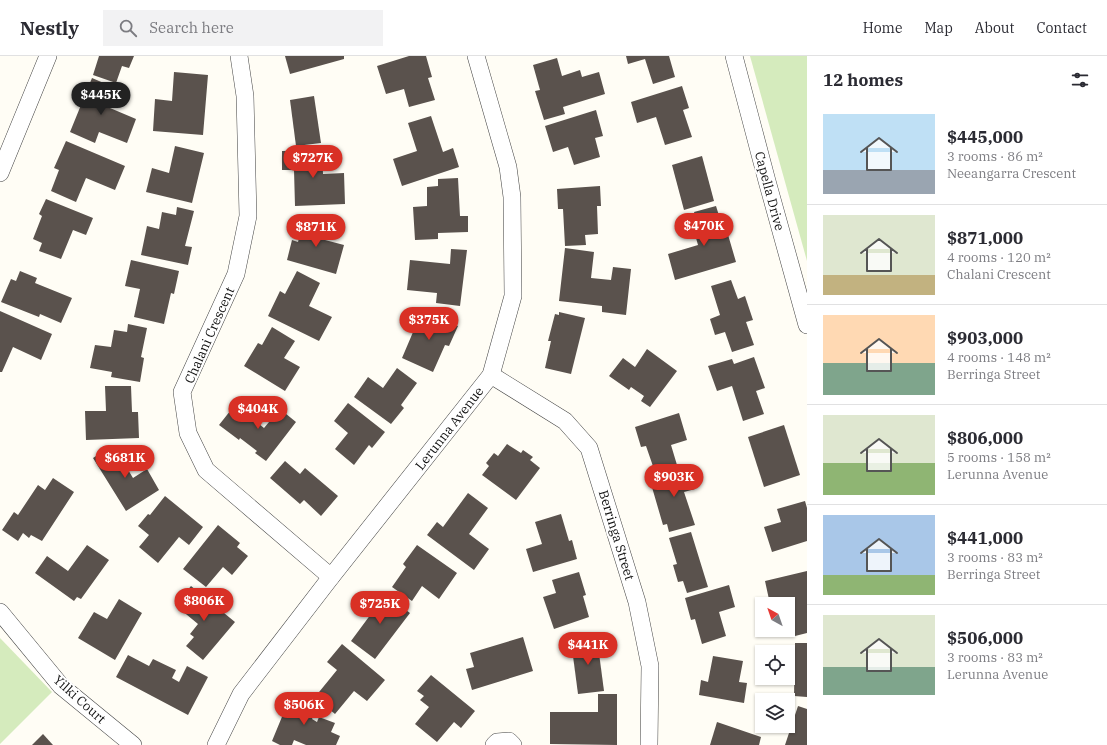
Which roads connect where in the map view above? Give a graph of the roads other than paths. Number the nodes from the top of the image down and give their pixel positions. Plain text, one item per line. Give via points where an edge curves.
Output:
1 (48, 56) edge
2 (239, 56) edge
3 (476, 56) edge
4 (734, 56) edge
5 (0, 173) edge
6 (807, 325) edge
7 (491, 375) junction
8 (331, 577) junction
9 (0, 612) edge
10 (133, 745) edge
11 (216, 745) edge
12 (494, 745) edge
13 (513, 745) edge
14 (649, 745) edge

1 - 5 street
2 - 8 street, Chalani Crescent via 245,96 248,216 236,274 182,392 188,433 206,470
3 - 7 street, Lerunna Avenue via 508,167 512,197 513,296
4 - 6 street, Capella Drive
7 - 8 street, Lerunna Avenue
7 - 14 street, Berringa Street via 564,421 589,448 642,623 650,666
8 - 11 street, Lerunna Avenue via 241,694
9 - 10 street, Yilki Court via 61,686
12 - 13 street via 497,742 509,741

